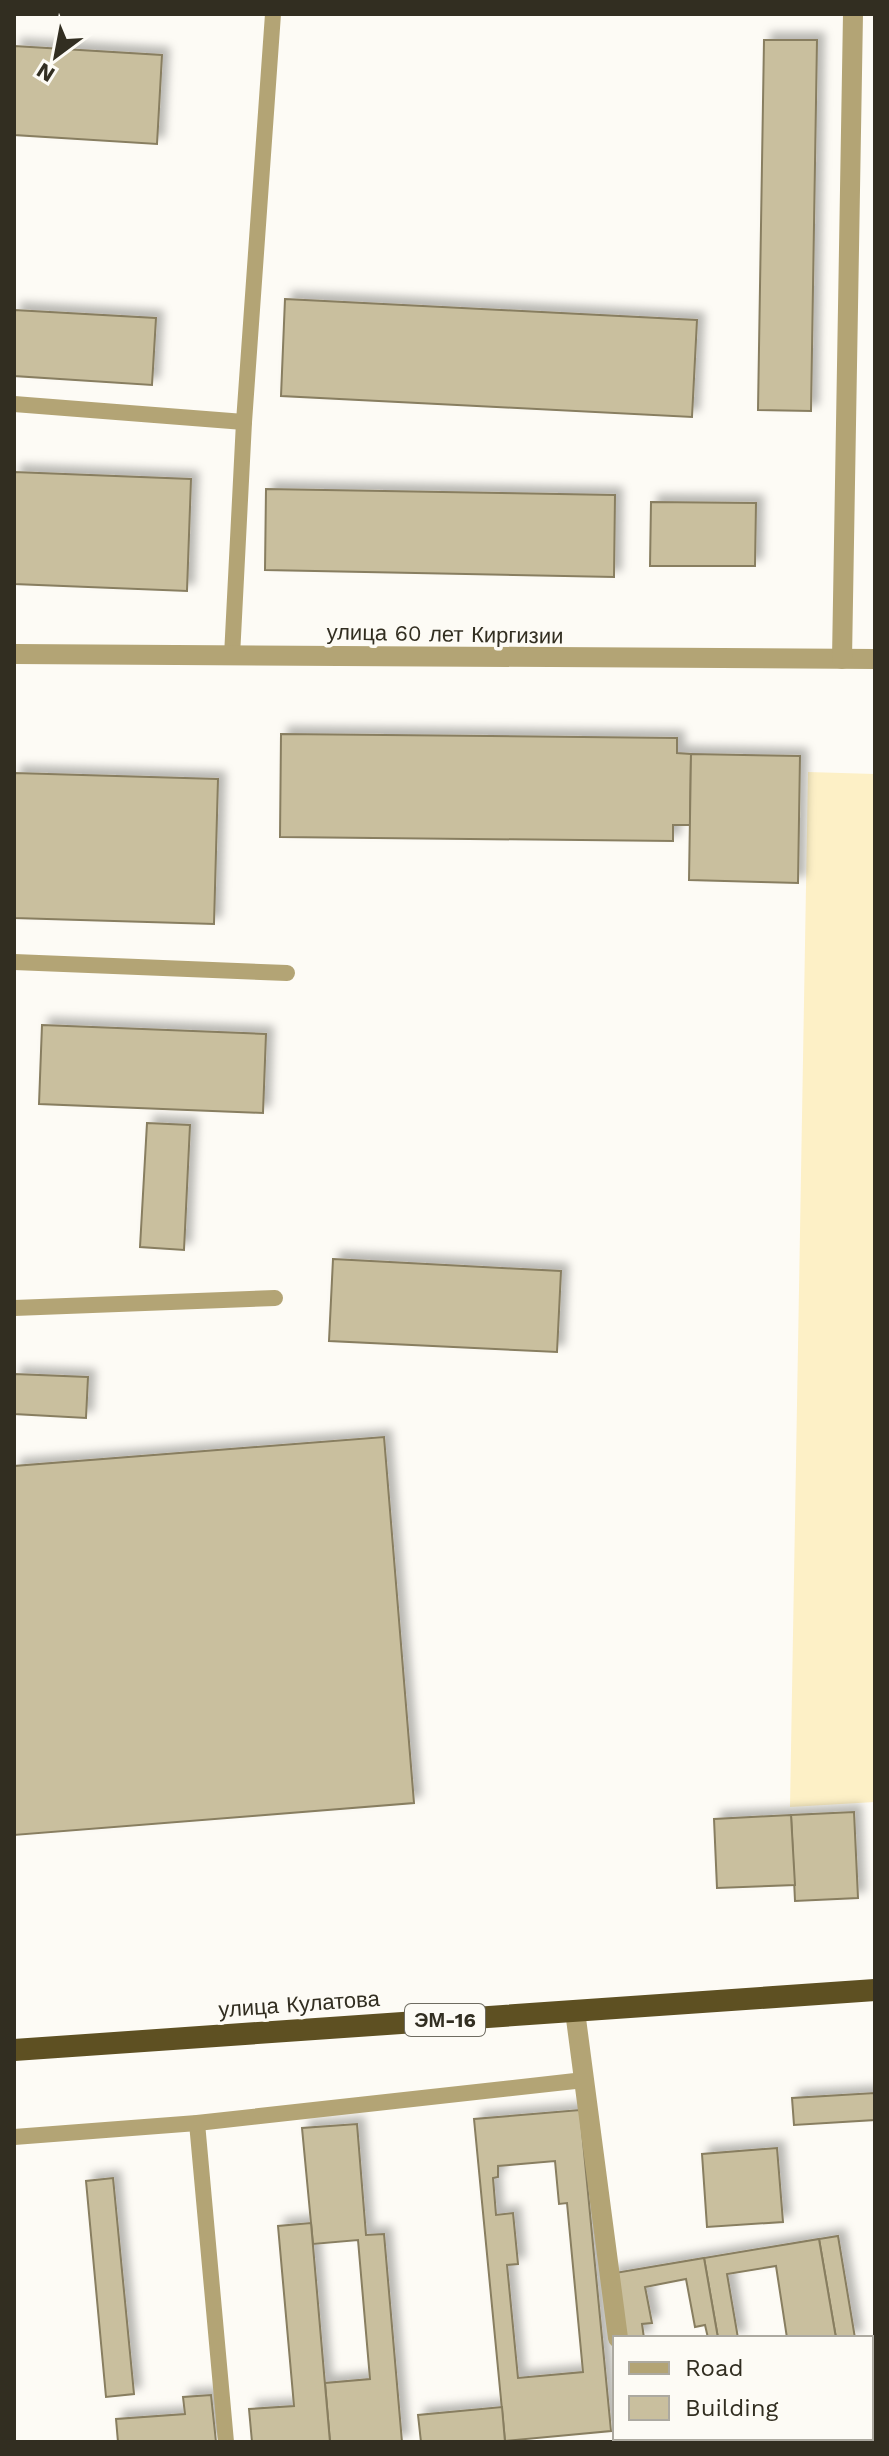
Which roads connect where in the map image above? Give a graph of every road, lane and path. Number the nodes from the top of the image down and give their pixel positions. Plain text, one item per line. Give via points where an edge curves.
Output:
1 (273, 14) edge
2 (853, 14) edge
3 (14, 404) edge
4 (244, 422) junction
5 (14, 654) edge
6 (232, 656) junction
7 (842, 659) junction
8 (875, 659) edge
9 (14, 962) edge
10 (287, 973) dead end
11 (275, 1298) dead end
12 (14, 1308) edge
13 (875, 1990) edge
14 (575, 2011) junction
15 (14, 2050) edge
16 (584, 2080) junction
17 (197, 2123) junction
18 (14, 2137) edge
19 (618, 2336) edge
20 (226, 2442) edge

1 - 4 lane
2 - 7 street
3 - 4 lane
4 - 6 lane
5 - 6 street, улица 60 лет Киргизии
6 - 7 street, улица 60 лет Киргизии
7 - 8 street, улица 60 лет Киргизии
9 - 10 lane
11 - 12 lane
13 - 14 highway, улица Кулатова / ЭМ-16
14 - 15 highway, улица Кулатова / ЭМ-16
14 - 16 street
16 - 17 lane
16 - 19 street
17 - 18 lane
17 - 20 lane

